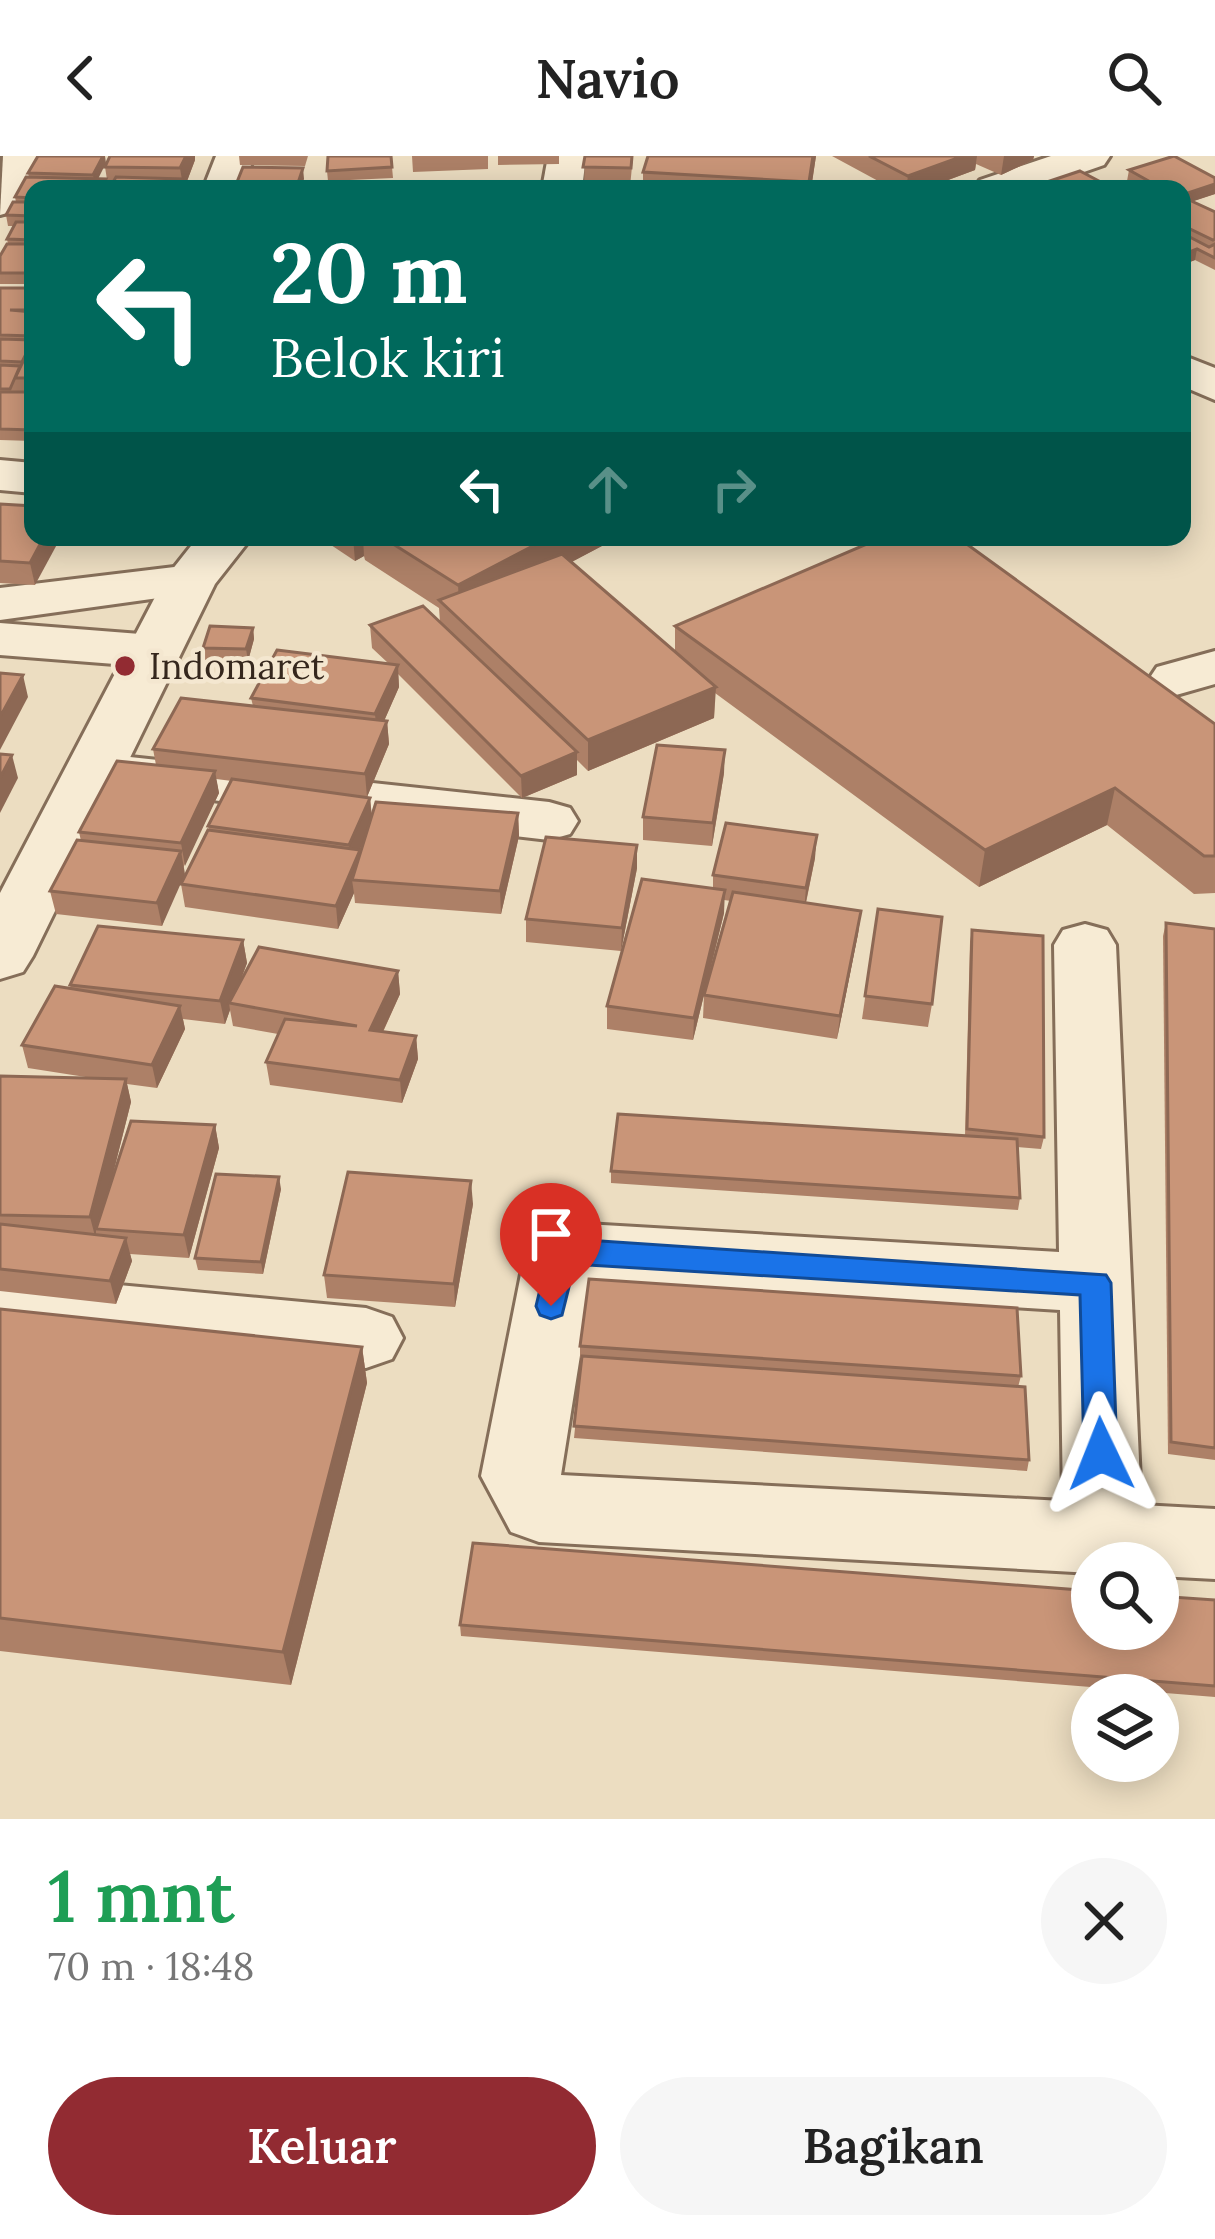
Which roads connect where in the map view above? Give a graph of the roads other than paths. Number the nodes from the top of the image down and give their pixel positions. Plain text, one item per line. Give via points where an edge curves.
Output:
1 (22, 156) edge
2 (1090, 156) edge
3 (1021, 180) edge
4 (0, 203) edge
5 (209, 558) edge
6 (0, 604) edge
7 (0, 639) edge
8 (153, 651) junction
9 (92, 771) junction
10 (549, 821) dead end
11 (1085, 945) dead end
12 (0, 956) edge
13 (1095, 1283) junction
14 (0, 1303) edge
15 (366, 1338) dead end
16 (1103, 1538) junction
17 (1215, 1544) edge

1 - 4 street
2 - 3 street
5 - 6 street
5 - 8 street
7 - 8 street
8 - 9 street
9 - 10 street
9 - 12 street
11 - 13 street
13 - 16 street
13 - 16 street via 586,1252 559,1264 520,1476 539,1508
14 - 15 street
16 - 17 street

